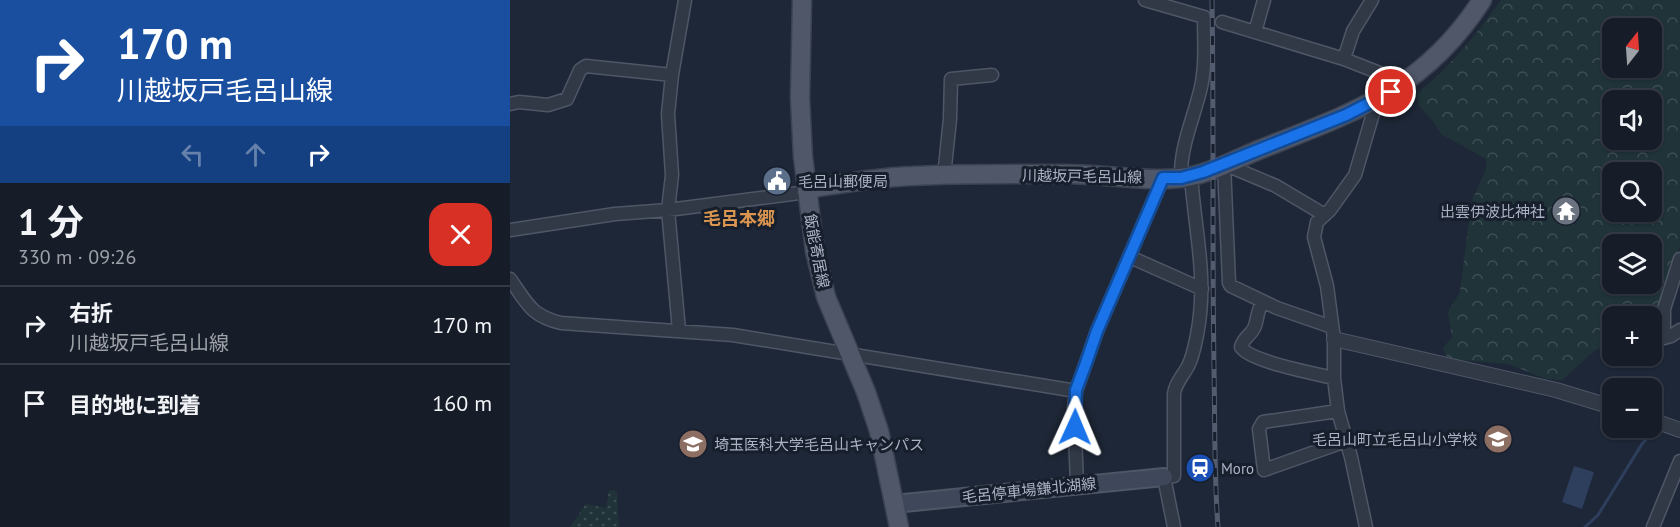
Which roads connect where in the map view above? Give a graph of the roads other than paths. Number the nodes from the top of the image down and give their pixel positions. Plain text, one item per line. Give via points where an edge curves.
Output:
1 (685, 0) edge
2 (802, 0) edge
3 (1145, 0) edge
4 (1264, 0) edge
5 (1372, 0) edge
6 (1482, 0) edge
7 (1175, 4) edge
8 (1222, 22) dead end
9 (1255, 33) junction
10 (1344, 59) junction
11 (672, 75) junction
12 (992, 75) dead end
13 (1405, 83) junction
14 (1377, 100) junction
15 (510, 104) edge
16 (1224, 164) junction
17 (944, 176) junction
18 (1179, 177) junction
19 (807, 192) junction
20 (668, 210) junction
21 (1323, 214) junction
22 (510, 230) edge
23 (1130, 257) junction
24 (1680, 259) edge
25 (510, 279) edge
26 (1202, 289) junction
27 (1263, 302) junction
28 (679, 330) junction
29 (1680, 330) edge
30 (1333, 333) junction
31 (850, 354) junction
32 (1334, 378) junction
33 (1076, 390) junction
34 (1602, 404) edge
35 (1338, 411) junction
36 (1662, 424) edge
37 (1680, 430) edge
38 (1346, 441) junction
39 (1680, 461) edge
40 (1164, 477) junction
41 (1077, 485) junction
42 (894, 504) junction
43 (899, 527) edge
44 (1174, 527) edge
45 (1366, 527) edge
46 (1653, 527) edge

1 - 11 street
2 - 19 main road, 飯能寄居線 via 800,98
3 - 7 street
4 - 9 street
5 - 10 street via 1353,31
6 - 13 main road, 川越坂戸毛呂山線 via 1466,26
7 - 18 street via 1204,17 1205,66 1180,158
8 - 9 street
9 - 10 street
10 - 13 street
11 - 15 street via 586,66 580,70 567,99 548,105
11 - 20 street
12 - 17 street via 951,79
13 - 14 main road, 川越坂戸毛呂山線
14 - 16 main road, 川越坂戸毛呂山線
14 - 21 street via 1355,175
16 - 18 main road, 川越坂戸毛呂山線
16 - 21 street via 1276,186
16 - 27 street via 1229,283
17 - 18 main road, 川越坂戸毛呂山線
17 - 19 main road, 川越坂戸毛呂山線 via 887,177 817,187
18 - 23 street
18 - 26 street via 1200,246
19 - 20 street
19 - 31 main road, 飯能寄居線 via 822,284
20 - 22 street
20 - 28 street
21 - 30 street via 1314,237 1327,286
23 - 26 street
23 - 33 street
24 - 29 street via 1664,309 1664,338
25 - 28 street via 543,318 561,323
26 - 40 street via 1190,365 1174,389 1174,476
27 - 30 street
27 - 32 street via 1254,328 1243,339 1244,352
28 - 31 street
30 - 32 street
30 - 34 street
31 - 33 street
31 - 42 main road, 飯能寄居線 via 879,431
32 - 35 street
33 - 41 street
35 - 38 street
35 - 38 street via 1263,422 1259,429 1264,470
36 - 37 street
38 - 45 street
39 - 46 street
40 - 41 main road, 毛呂停車場鎌北湖線
40 - 44 street
41 - 42 main road, 毛呂停車場鎌北湖線
42 - 43 main road, 飯能寄居線

